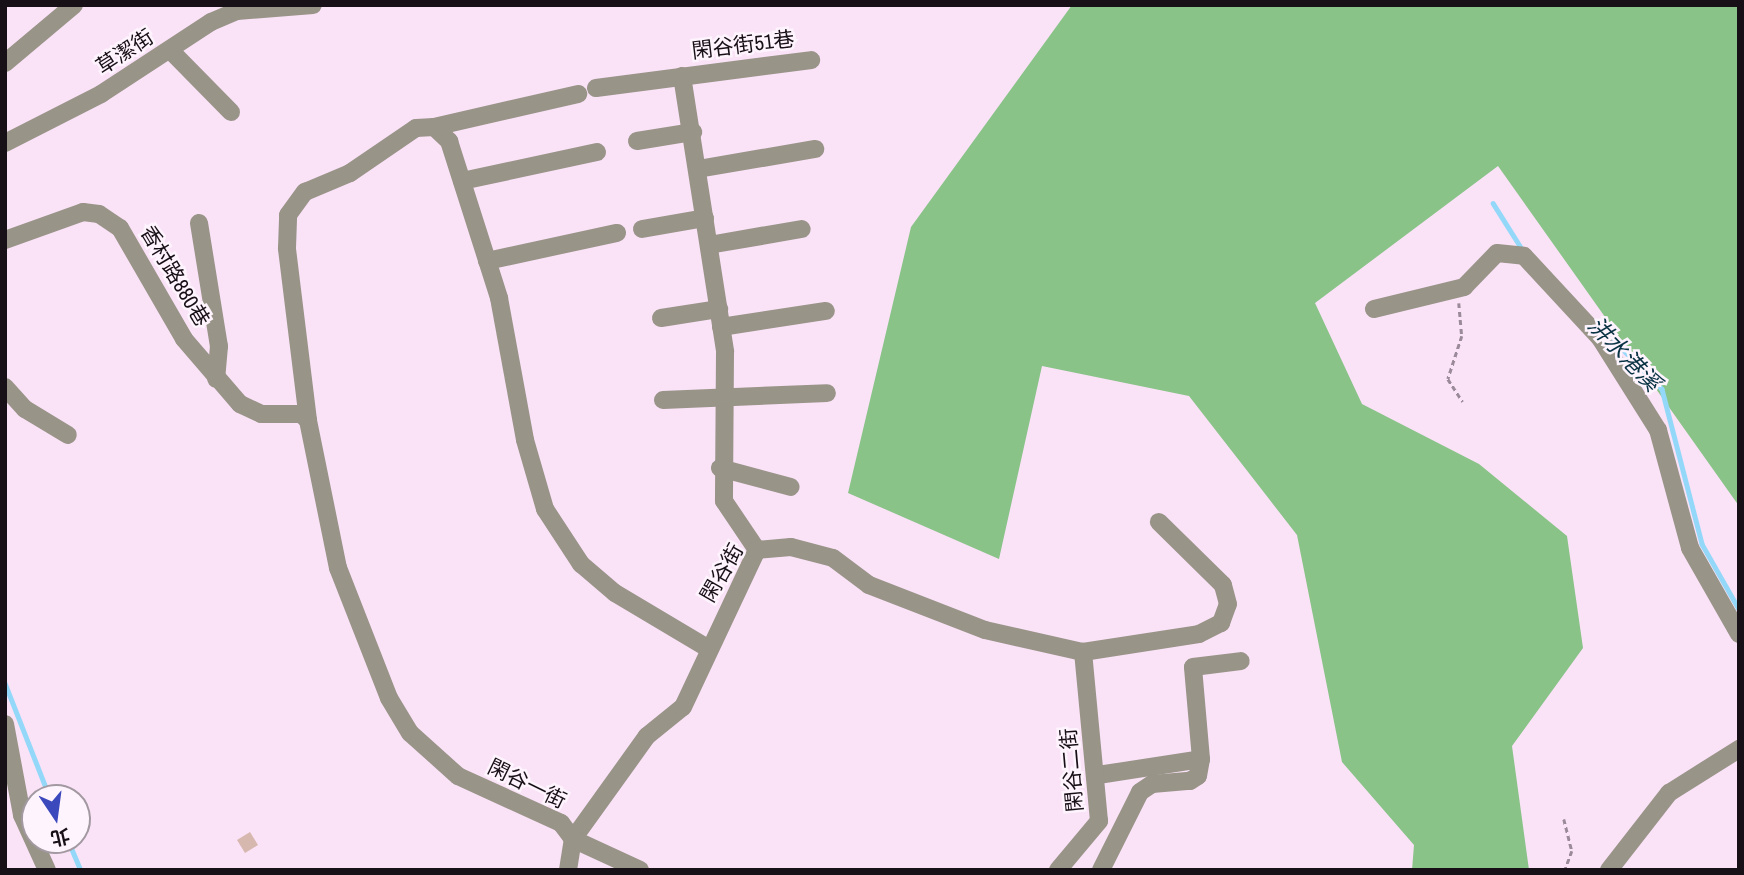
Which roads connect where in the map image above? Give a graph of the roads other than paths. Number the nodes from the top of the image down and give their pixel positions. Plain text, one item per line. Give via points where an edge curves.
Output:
1 (74, 5) edge
2 (313, 5) edge
3 (170, 50) junction
4 (811, 60) dead end
5 (5, 63) edge
6 (682, 76) junction
7 (596, 88) dead end
8 (578, 93) dead end
9 (231, 111) dead end
10 (434, 127) junction
11 (693, 132) junction
12 (637, 141) dead end
13 (5, 143) edge
14 (815, 149) dead end
15 (597, 152) dead end
16 (698, 169) junction
17 (462, 181) junction
18 (705, 218) junction
19 (199, 223) dead end
20 (642, 229) dead end
21 (803, 229) dead end
22 (617, 233) dead end
23 (5, 240) edge
24 (709, 245) junction
25 (487, 261) junction
26 (1374, 309) dead end
27 (826, 311) dead end
28 (661, 318) dead end
29 (720, 318) junction
30 (216, 379) junction
31 (5, 387) edge
32 (827, 393) dead end
33 (663, 400) dead end
34 (723, 402) junction
35 (309, 420) junction
36 (68, 435) dead end
37 (720, 468) junction
38 (791, 487) dead end
39 (1159, 522) dead end
40 (757, 550) junction
41 (1739, 634) edge
42 (709, 649) junction
43 (1083, 652) junction
44 (1241, 661) dead end
45 (5, 724) edge
46 (1739, 749) edge
47 (1201, 759) junction
48 (1098, 775) junction
49 (573, 839) junction
50 (616, 865) edge
51 (1062, 868) edge
52 (47, 870) edge
53 (568, 870) edge
54 (640, 870) edge
55 (1101, 870) edge
56 (1609, 870) edge

1 - 5 street
2 - 3 street, 草潔街 via 237,11
3 - 9 street
3 - 13 street, 草潔街
4 - 6 street, 閑谷街51巷
6 - 7 street, 閑谷街51巷
6 - 11 street, 閑谷街51巷
8 - 10 street, 閑谷一街
10 - 17 street via 449,141
10 - 35 street, 閑谷一街 via 416,128 350,173 305,192 288,215
11 - 12 street
11 - 16 street, 閑谷街51巷
14 - 16 street
15 - 17 street
16 - 18 street, 閑谷街51巷
17 - 25 street
18 - 20 street
18 - 24 street, 閑谷街51巷
19 - 30 street, 香村路880巷 via 219,346
21 - 24 street
22 - 25 street
23 - 30 street, 香村路880巷 via 83,212 99,214 120,228 184,339
24 - 29 street, 閑谷街51巷
25 - 42 street via 545,509 581,564 615,593
26 - 41 street via 1464,287 1497,253 1524,256 1601,338 1658,430 1690,548
27 - 29 street
28 - 29 street
29 - 34 street, 閑谷街51巷
30 - 35 street, 香村路880巷 via 261,414 300,414
31 - 36 street via 25,409
32 - 34 street
33 - 34 street
34 - 37 street, 閑谷街51巷
35 - 49 street, 閑谷一街 via 338,568 389,698 410,733 458,776 561,823
37 - 38 street
37 - 40 street, 閑谷街51巷 via 724,501
39 - 43 street via 1223,585 1228,604 1221,623 1199,634
40 - 42 street, 閑谷街
40 - 43 street, 閑谷街 via 791,547 833,558 869,585 985,630
42 - 49 street, 閑谷街 via 683,707 647,736
43 - 48 street, 閑谷二街
44 - 47 street via 1193,667
45 - 52 street via 22,815
46 - 56 street via 1669,793
47 - 48 street
47 - 55 street via 1198,776 1190,781 1152,784 1140,792
48 - 51 street, 閑谷二街 via 1099,821
49 - 50 street
49 - 53 street, 閑谷街
50 - 54 street

